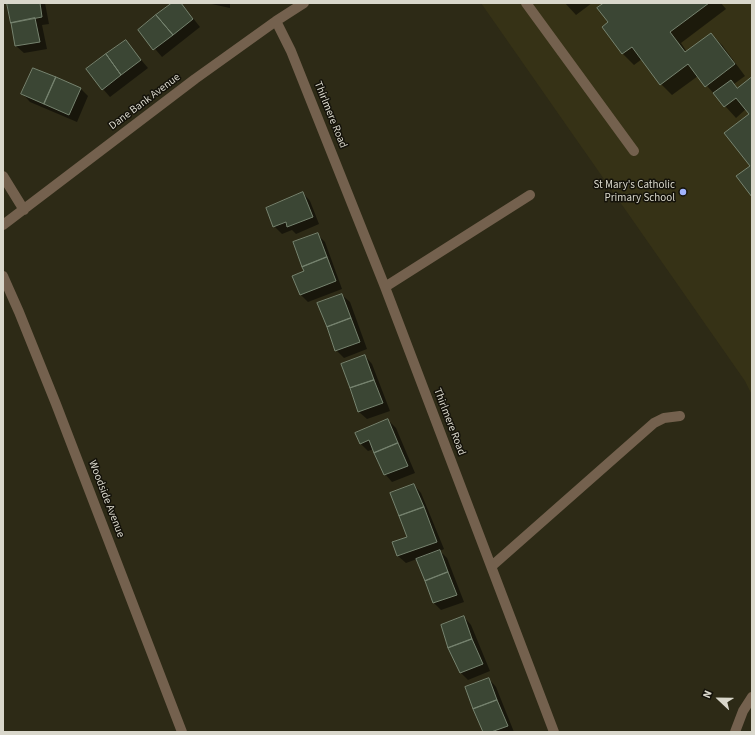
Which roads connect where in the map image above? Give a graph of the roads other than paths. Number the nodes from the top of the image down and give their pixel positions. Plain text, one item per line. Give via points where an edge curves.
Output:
1 (304, 3) edge
2 (526, 3) edge
3 (276, 21) junction
4 (634, 151) dead end
5 (3, 176) edge
6 (530, 195) dead end
7 (24, 210) junction
8 (3, 225) edge
9 (3, 276) edge
10 (386, 287) junction
11 (680, 416) dead end
12 (493, 565) junction
13 (752, 697) edge
14 (182, 732) edge
15 (554, 732) edge
16 (735, 732) edge

1 - 3 street, Dane Bank Avenue
2 - 4 street
3 - 7 street, Dane Bank Avenue via 195,79
3 - 10 street, Thirlmere Road via 291,51
5 - 7 street
6 - 10 street
7 - 8 street, Dane Bank Avenue
9 - 14 street, Woodside Avenue via 56,404
10 - 12 street, Thirlmere Road via 438,429
11 - 12 street via 654,422
12 - 15 street, Thirlmere Road
13 - 16 street

